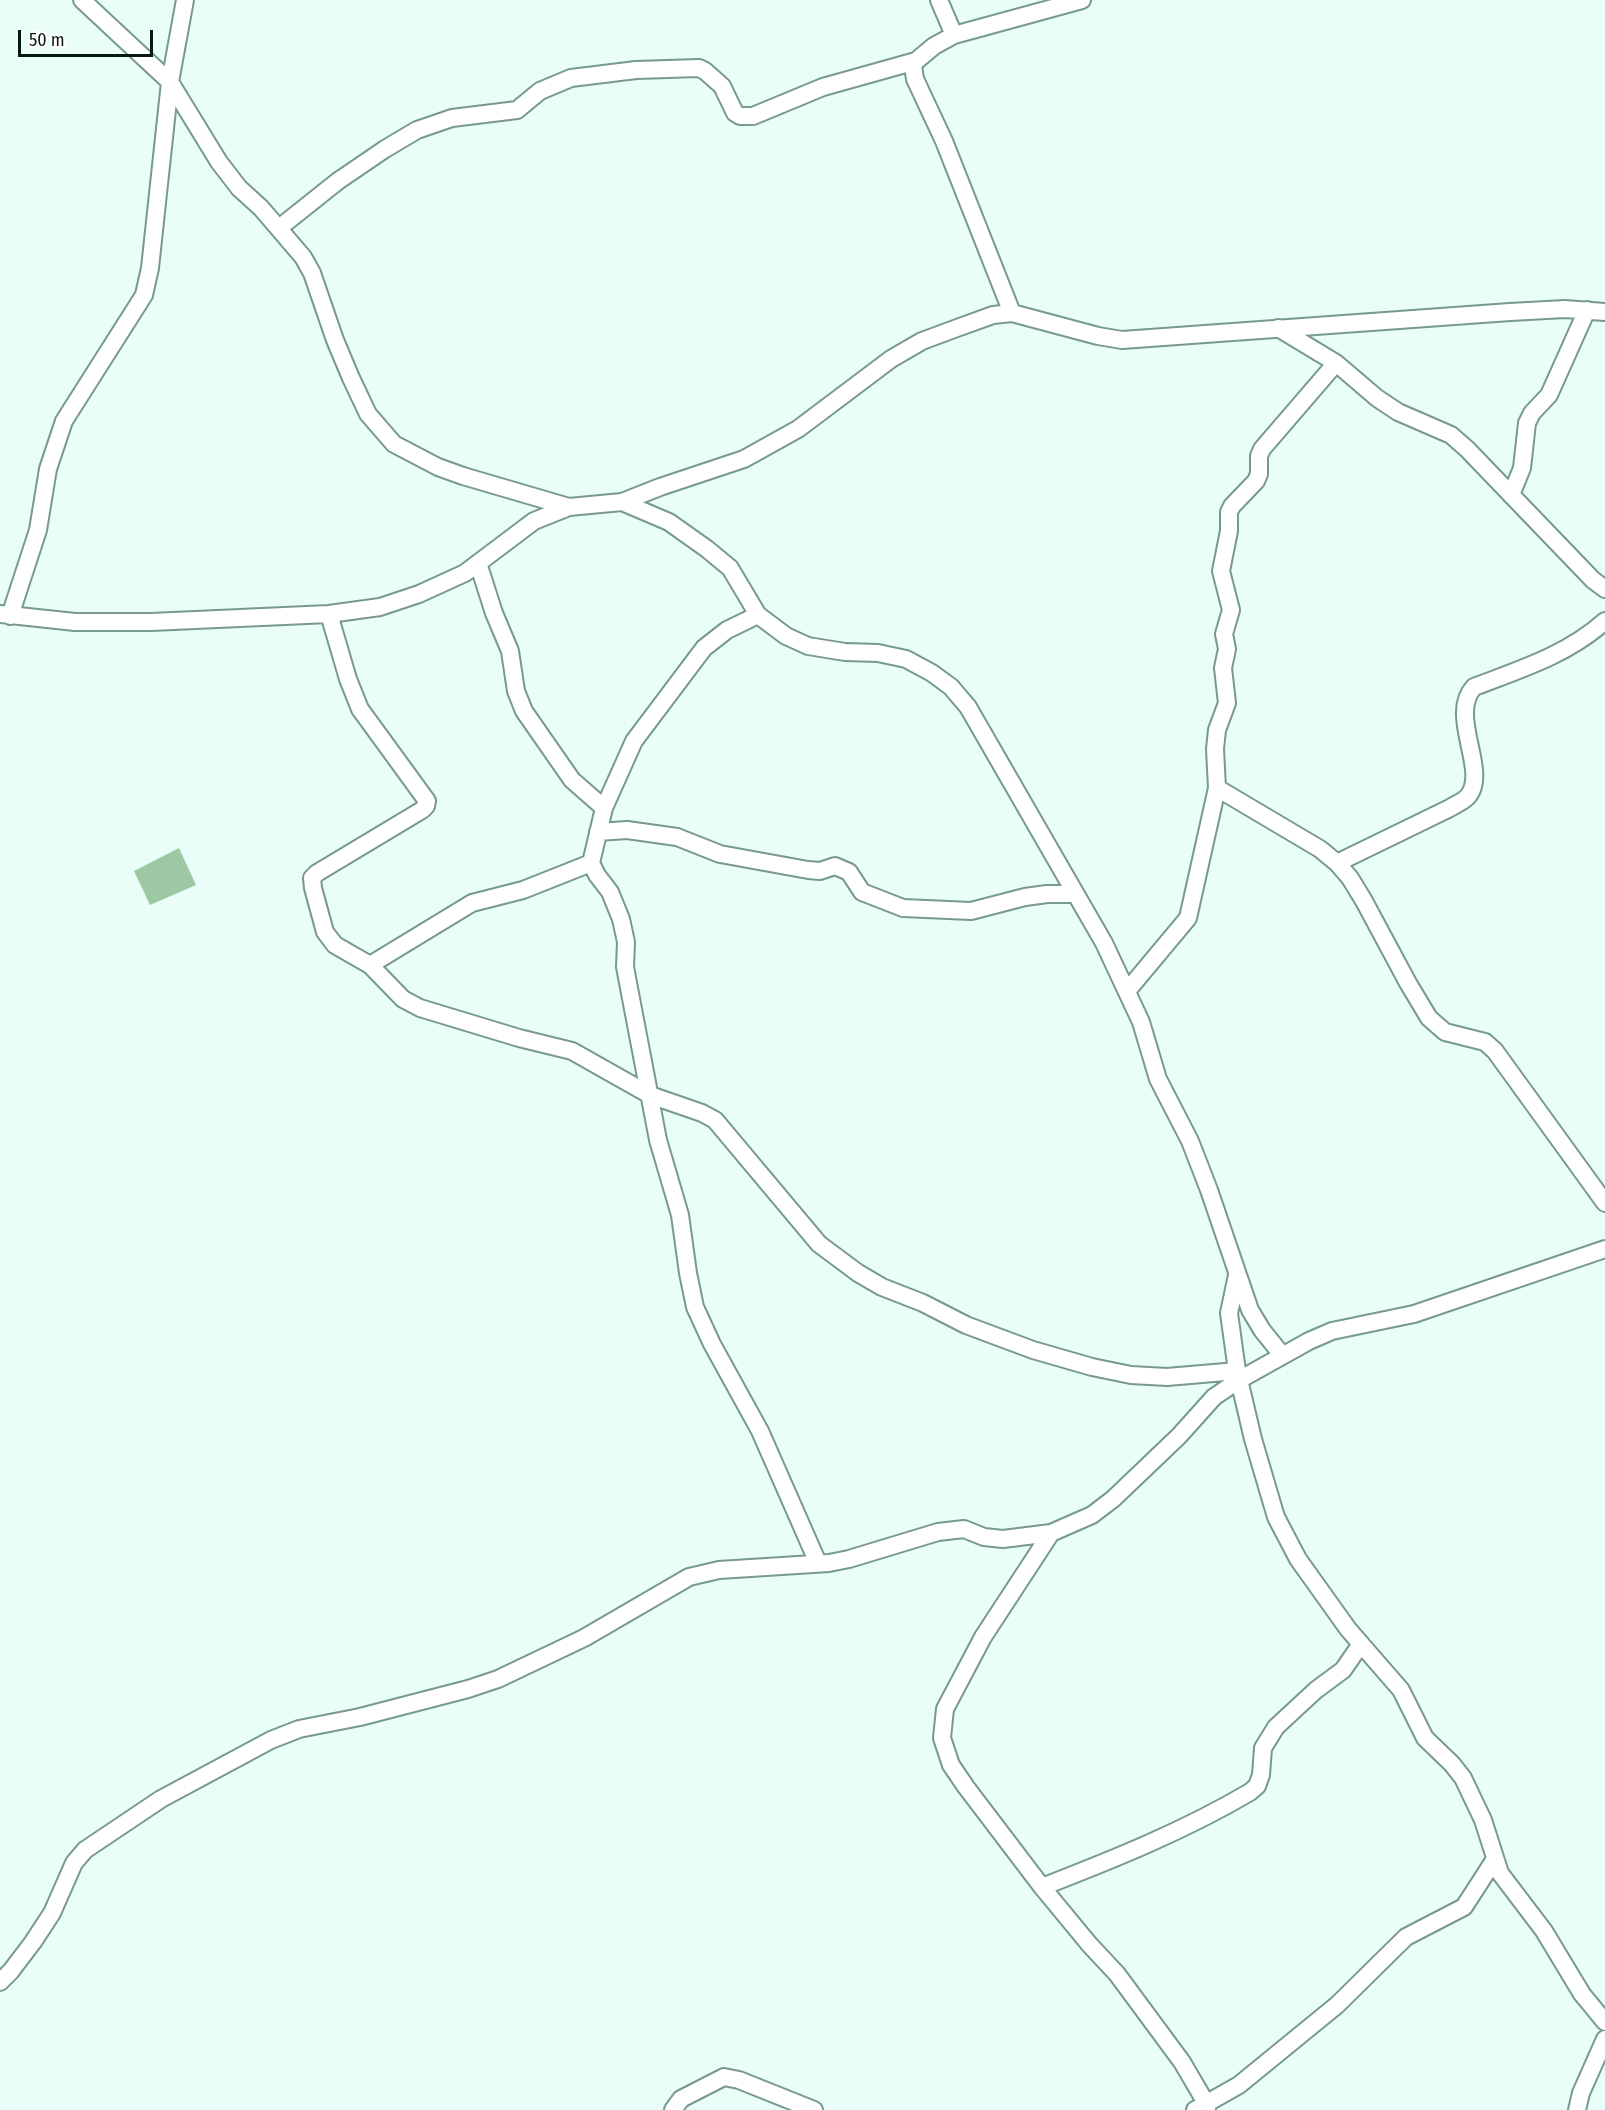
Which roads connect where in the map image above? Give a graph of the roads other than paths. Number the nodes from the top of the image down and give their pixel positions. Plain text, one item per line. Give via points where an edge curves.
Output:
1 (82, 0) edge
2 (185, 0) edge
3 (939, 0) edge
4 (1082, 0) edge
5 (954, 35) junction
6 (916, 61) junction
7 (170, 82) junction
8 (279, 228) junction
9 (1587, 310) junction
10 (1605, 312) edge
11 (1012, 313) junction
12 (1278, 328) junction
13 (1336, 363) junction
14 (1511, 495) junction
15 (622, 502) junction
16 (569, 507) junction
17 (478, 563) junction
18 (1605, 589) edge
19 (329, 614) junction
20 (5, 615) edge
21 (758, 615) junction
22 (1605, 621) edge
23 (1217, 788) junction
24 (604, 808) junction
25 (598, 832) junction
26 (591, 862) junction
27 (1337, 863) junction
28 (1075, 894) junction
29 (370, 965) junction
30 (1128, 991) junction
31 (650, 1095) junction
32 (1605, 1203) edge
33 (1605, 1249) edge
34 (1237, 1275) junction
35 (1282, 1355) junction
36 (1238, 1376) junction
37 (1051, 1533) junction
38 (818, 1563) junction
39 (1361, 1644) junction
40 (1495, 1859) junction
41 (1042, 1887) junction
42 (0, 1982) edge
43 (1605, 2022) edge
44 (1605, 2039) edge
45 (1203, 2108) edge
46 (673, 2110) edge
47 (814, 2110) edge
48 (1577, 2110) edge

1 - 7 street
2 - 7 street
3 - 5 street
4 - 5 street
5 - 6 street
6 - 8 street via 823,87 753,116 735,113 722,86 699,68 571,78 540,91 517,110 452,118 417,130 338,181
6 - 11 street via 915,79 944,141
7 - 8 street via 239,189
7 - 20 street via 144,295 64,420 48,469 38,530
8 - 16 street via 312,273 335,340 368,414 394,444 463,476
9 - 10 street
9 - 12 street
9 - 14 street via 1549,395 1527,423 1522,468
11 - 12 street via 1122,340
11 - 15 street via 993,315 922,341 891,359 798,429 744,459
12 - 13 street
13 - 14 street via 1398,412 1451,435
13 - 23 street via 1262,449 1256,481 1229,512 1221,571 1231,610 1224,634 1227,703 1217,730
14 - 18 street
15 - 16 street
15 - 21 street via 669,522 730,568
16 - 17 street via 534,521
17 - 19 street via 428,590 380,607
17 - 24 street via 510,651 516,691 524,711 572,780
19 - 20 street via 151,622 75,622
19 - 29 street via 360,709 427,801 422,810 312,878 325,932 334,945
21 - 24 street via 727,630 704,648 634,741
21 - 28 street via 786,636 808,646 906,659 951,687 968,707
22 - 27 street via 1566,650 1474,687 1465,710 1474,774 1470,795
23 - 27 street
23 - 30 street via 1188,918
24 - 25 street
25 - 26 street
25 - 28 street via 627,830 677,837 720,854 808,870 835,866 849,872 862,892 903,908 971,911 1025,897
26 - 29 street via 523,890 472,903
26 - 31 street via 621,919 626,942 625,968
27 - 32 street via 1364,901 1430,1018 1445,1032 1485,1042 1496,1051
28 - 30 street
29 - 31 street via 403,999 420,1008 572,1051
30 - 34 street via 1158,1079 1190,1141 1209,1190
31 - 36 street via 715,1120 819,1244 882,1287 966,1325 1092,1367 1131,1375
31 - 38 street via 658,1140 680,1215 695,1307 760,1431
33 - 35 street via 1414,1314 1332,1331
34 - 35 street via 1250,1310
34 - 36 street via 1229,1313
35 - 36 street
36 - 37 street via 1113,1499 1092,1515
36 - 39 street via 1276,1517 1298,1559
37 - 38 street via 1003,1539 964,1528 849,1559
37 - 41 street via 984,1636 945,1709 942,1738 951,1765
38 - 42 street via 719,1570 689,1577 584,1638 498,1679 360,1717 299,1729 212,1770 160,1799 85,1850 74,1863 52,1913
39 - 40 street via 1401,1690 1425,1738 1462,1778 1483,1820
39 - 41 street via 1343,1670 1276,1726 1263,1748 1257,1786 1250,1792 1134,1851
40 - 43 street via 1510,1889 1530,1911 1582,1994
40 - 45 street via 1464,1907 1406,1937 1337,2005 1239,2085
41 - 45 street via 1117,1974 1182,2062
44 - 48 street
46 - 47 street via 681,2099 724,2077

